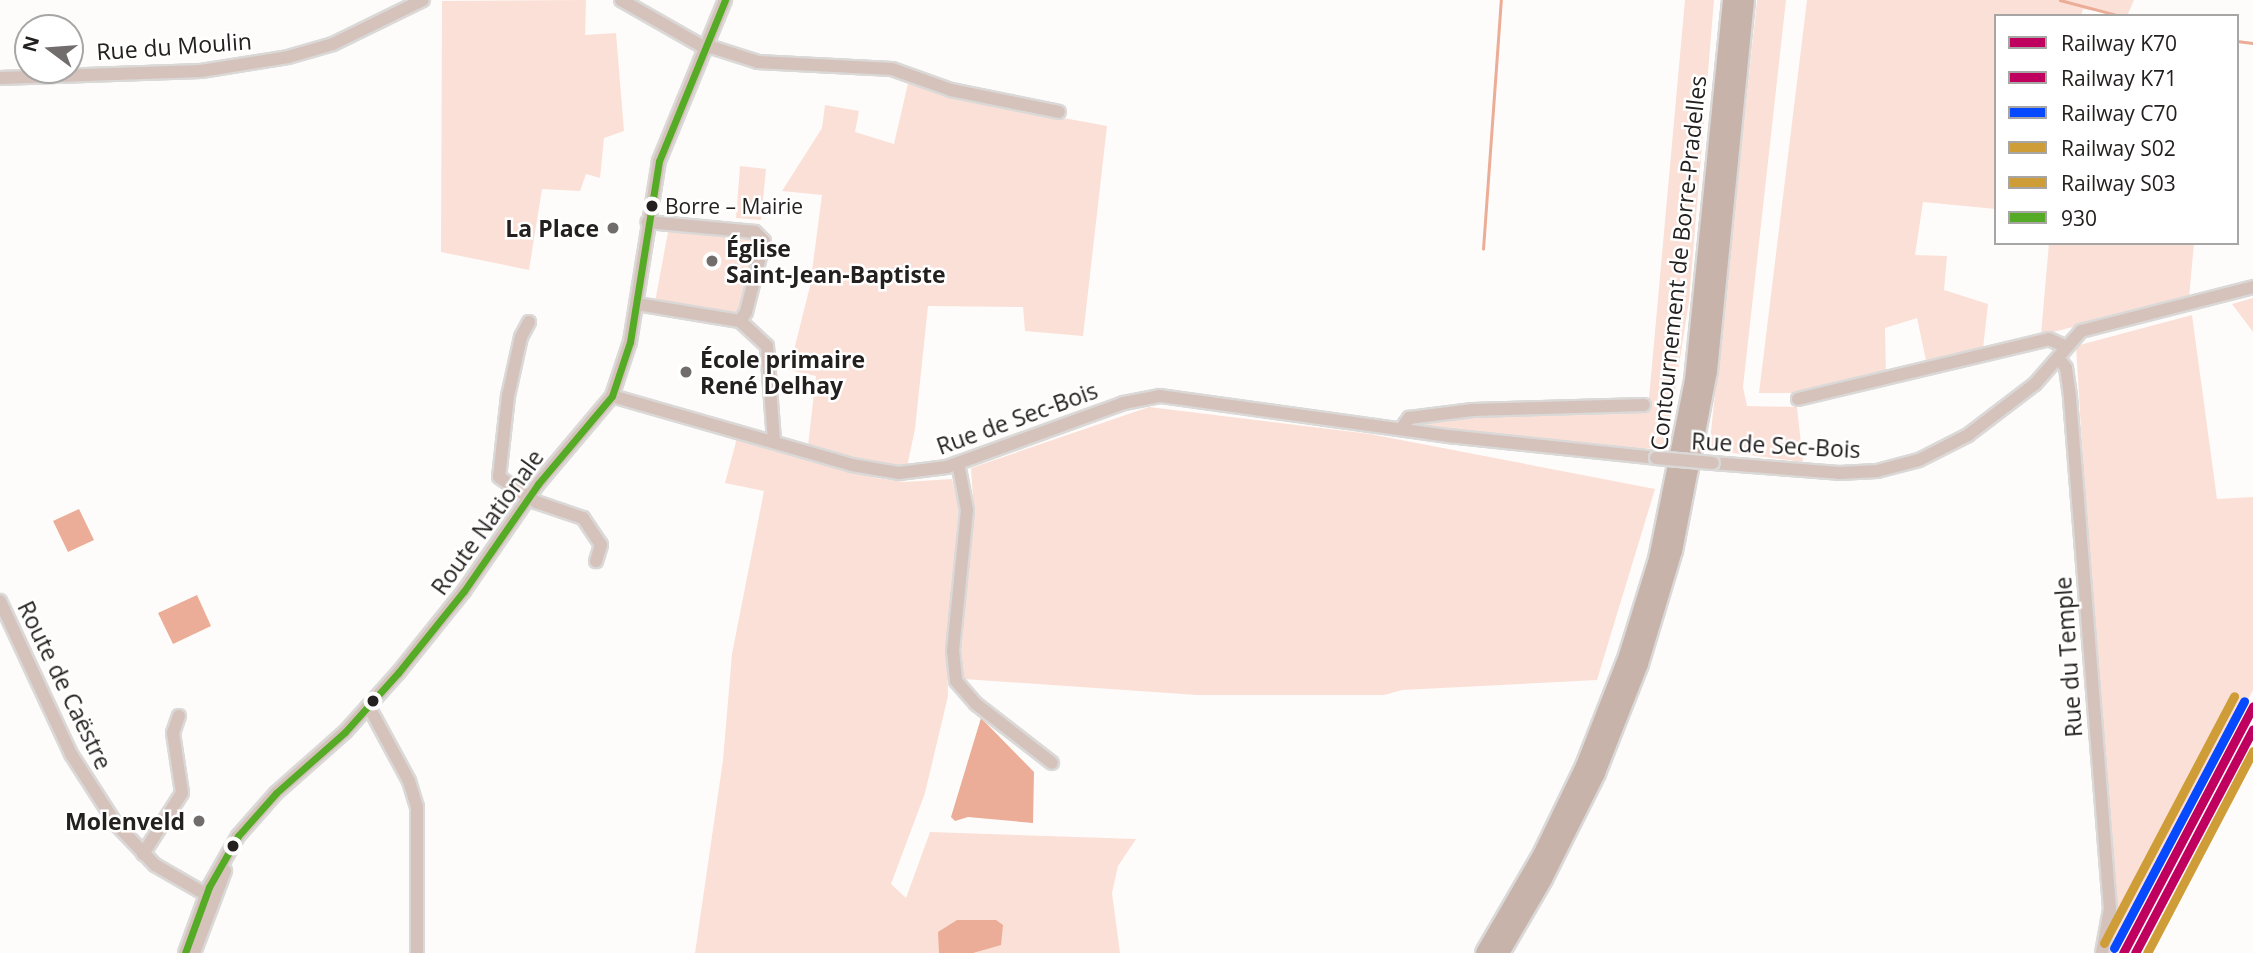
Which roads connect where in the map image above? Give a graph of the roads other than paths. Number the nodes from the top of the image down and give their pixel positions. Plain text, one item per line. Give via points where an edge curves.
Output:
1 (424, 0) edge
2 (621, 0) edge
3 (725, 0) edge
4 (1732, 0) edge
5 (1745, 0) edge
6 (707, 47) junction
7 (0, 78) edge
8 (1059, 112) dead end
9 (647, 222) junction
10 (2253, 287) edge
11 (637, 304) junction
12 (740, 321) junction
13 (529, 322) dead end
14 (2066, 347) junction
15 (2059, 359) junction
16 (612, 396) junction
17 (1798, 399) dead end
18 (1644, 405) dead end
19 (1401, 429) junction
20 (774, 442) junction
21 (958, 463) junction
22 (528, 497) junction
23 (596, 561) dead end
24 (0, 601) edge
25 (369, 707) junction
26 (179, 716) dead end
27 (1052, 763) dead end
28 (143, 854) junction
29 (209, 897) junction
30 (185, 953) edge
31 (194, 953) edge
32 (417, 953) edge
33 (1485, 953) edge
34 (1500, 953) edge
35 (2102, 953) edge

1 - 7 street, Rue du Moulin via 333,44 288,57 201,71
2 - 6 street
3 - 6 street, Route Nationale
4 - 33 highway, Contournement de Borre-Pradelles via 1694,381 1658,559 1626,664 1585,766 1530,877
5 - 34 highway via 1707,371 1673,551 1645,647 1602,758 1551,864
6 - 8 street via 758,62 892,69 951,90
6 - 9 street, Route Nationale via 670,128
9 - 11 street, Route Nationale
9 - 12 street via 762,235 749,301
10 - 14 street, Rue de Sec-Bois via 2088,329
11 - 12 street
11 - 16 street, Route Nationale via 628,351
12 - 20 street via 767,346
13 - 22 street via 521,337 508,396 499,474 504,484
14 - 15 street, Rue de Sec-Bois
14 - 17 street, Rue de Sec-Bois via 2049,339
15 - 19 street, Rue de Sec-Bois, bridge via 1968,435 1902,465 1839,473
15 - 35 street, Rue du Temple via 2066,368 2070,398 2110,918
16 - 20 street, Rue de Sec-Bois
16 - 22 street, Route Nationale
18 - 19 street via 1472,410 1409,418
19 - 21 street, Rue de Sec-Bois via 1154,397 1116,405
20 - 21 street, Rue de Sec-Bois via 883,471 923,472
21 - 27 street via 967,509 953,651 956,681 976,704
22 - 23 street via 583,518 602,547
22 - 25 street, Route Nationale via 449,612
24 - 28 street, Route de Caëstre via 71,754 116,824
25 - 29 street, Route Nationale via 254,818 229,850
25 - 32 street via 409,781 417,807
26 - 28 street via 173,733 182,793
28 - 29 street, Route de Caëstre
29 - 30 street, Route Nationale
29 - 31 street, Route Nationale

